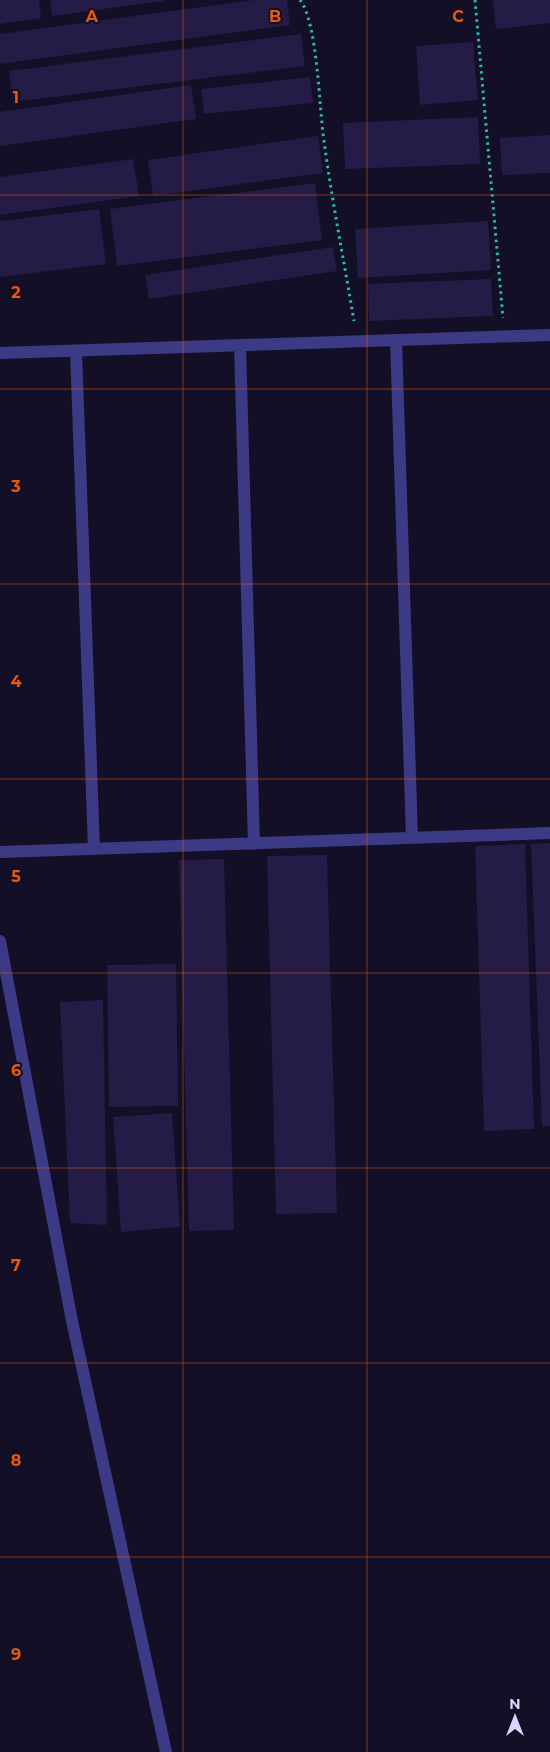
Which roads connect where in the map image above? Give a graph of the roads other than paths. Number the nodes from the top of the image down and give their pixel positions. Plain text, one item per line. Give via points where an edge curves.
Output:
1 (550, 335) edge
2 (396, 340) junction
3 (240, 346) junction
4 (76, 351) junction
5 (0, 354) edge
6 (550, 833) edge
7 (412, 838) junction
8 (254, 844) junction
9 (94, 849) junction
10 (0, 852) edge
11 (0, 941) edge
12 (166, 1752) edge

1 - 2 street
2 - 3 street
2 - 7 street
3 - 4 street
3 - 8 street
4 - 5 street
4 - 9 street
6 - 7 street
7 - 8 street
8 - 9 street
9 - 10 street
11 - 12 street via 72,1321

